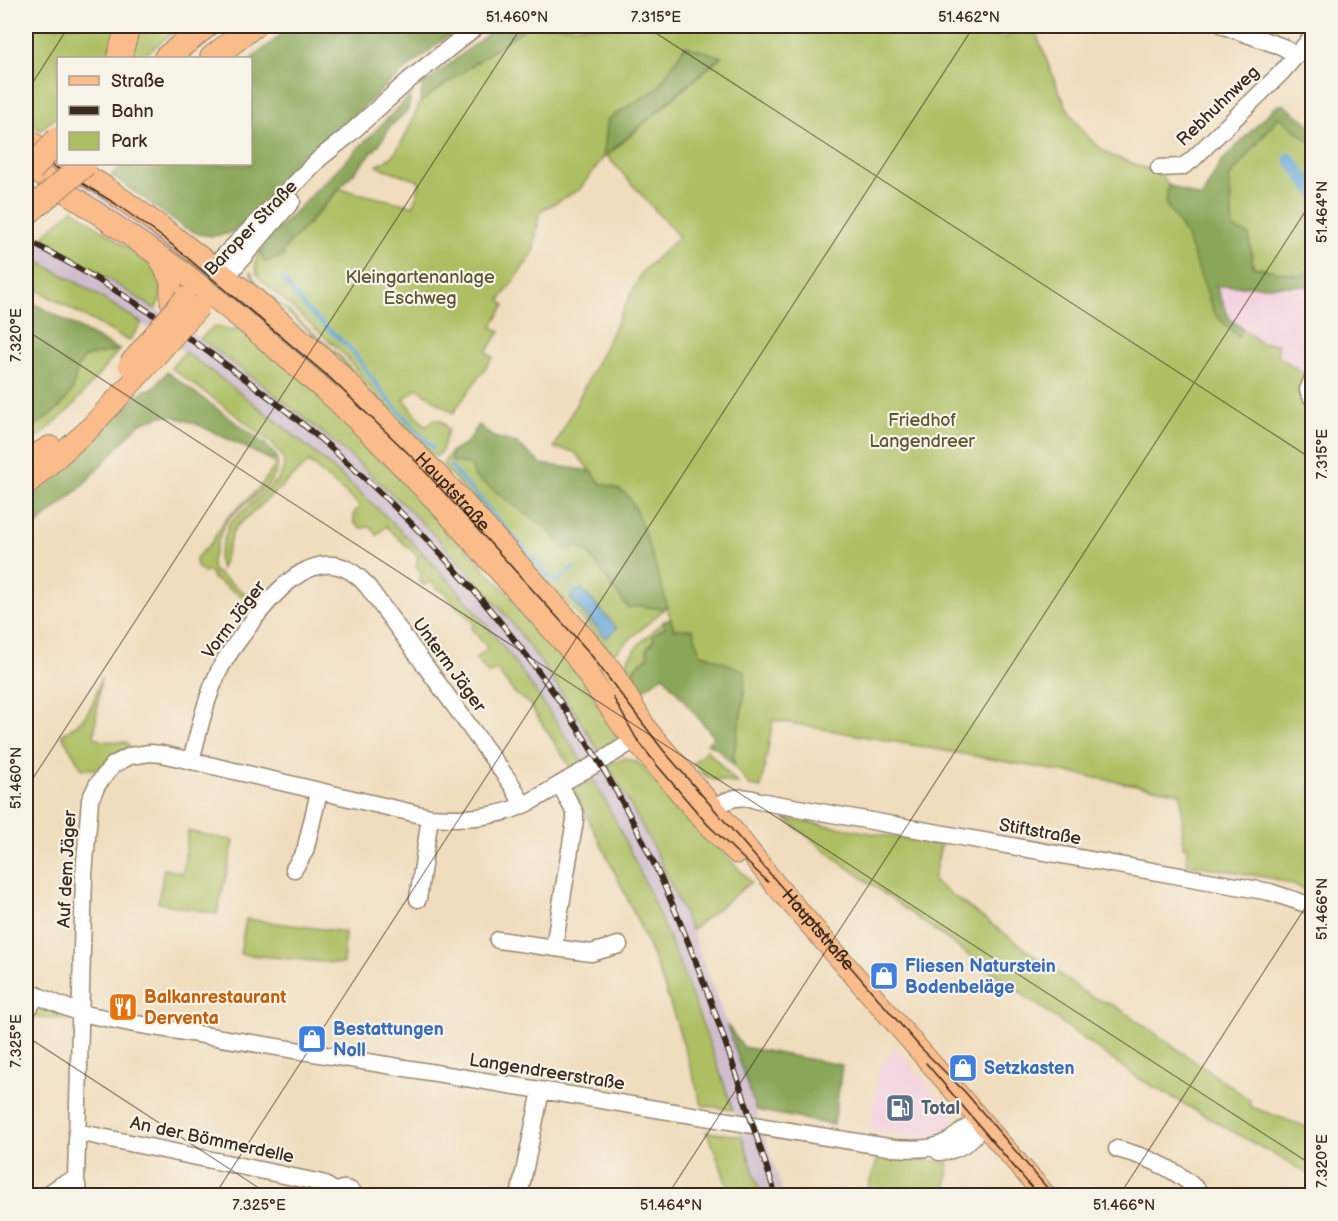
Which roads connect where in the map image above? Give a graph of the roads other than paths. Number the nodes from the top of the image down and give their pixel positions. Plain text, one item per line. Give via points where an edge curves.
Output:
1 (128, 26) edge
2 (206, 26) edge
3 (253, 26) edge
4 (477, 26) edge
5 (1224, 26) edge
6 (1312, 37) edge
7 (1296, 56) junction
8 (119, 57) edge
9 (167, 57) edge
10 (213, 57) edge
11 (26, 139) edge
12 (57, 140) edge
13 (57, 148) edge
14 (57, 158) edge
15 (69, 165) edge
16 (84, 165) edge
17 (1159, 168) dead end
18 (27, 171) edge
19 (26, 214) edge
20 (220, 272) junction
21 (195, 298) junction
22 (169, 329) junction
23 (135, 369) junction
24 (50, 448) junction
25 (26, 462) edge
26 (26, 470) edge
27 (26, 485) edge
28 (328, 565) joint
29 (641, 735) junction
30 (191, 761) junction
31 (560, 785) junction
32 (319, 792) junction
33 (523, 805) junction
34 (430, 817) junction
35 (716, 818) junction
36 (294, 869) dead end
37 (418, 899) dead end
38 (1312, 906) edge
39 (498, 940) dead end
40 (619, 945) dead end
41 (554, 947) junction
42 (31, 993) edge
43 (80, 1013) junction
44 (26, 1014) edge
45 (541, 1091) junction
46 (983, 1123) junction
47 (77, 1132) junction
48 (1117, 1149) dead end
49 (77, 1188) edge
50 (336, 1194) edge
51 (45, 1196) edge
52 (356, 1196) edge
53 (519, 1196) edge
54 (1046, 1196) edge
55 (1203, 1196) edge

1 - 8 highway
2 - 9 highway
3 - 10 highway
4 - 20 street, Baroper Straße via 345,138 326,163
5 - 7 street, Rebhuhnweg via 1283,47
6 - 7 street, Rebhuhnweg
7 - 17 street, Rebhuhnweg via 1192,160 1182,167
11 - 14 main road
12 - 18 highway, bridge
13 - 18 highway, bridge
15 - 20 main road, Hauptstraße via 133,206
16 - 19 highway, bridge
18 - 21 main road via 49,180 157,254 168,273
20 - 21 main road, Baroper Straße
20 - 29 main road, Hauptstraße via 335,369 449,486 610,668
21 - 22 main road, Baroper Straße, bridge
21 - 22 main road, Baroper Straße via 200,319 188,330
21 - 29 main road, Hauptstraße via 245,322 376,439 573,653 622,725
22 - 23 main road, Baroper Straße, bridge
23 - 24 main road, Baroper Straße
23 - 27 main road, Baroper Straße via 87,430
24 - 25 highway
24 - 26 main road, Baroper Straße
28 - 30 street, Vorm Jäger via 308,568 285,585 228,654 204,707
28 - 33 street, Unterm Jäger via 347,569 364,582
29 - 31 street, Auf dem Jäger
29 - 35 main road, Hauptstraße
30 - 32 street, Auf dem Jäger
30 - 43 street, Auf dem Jäger via 150,753 130,756 113,765 90,800
31 - 33 street, Auf dem Jäger
31 - 41 street via 575,820
32 - 34 street, Auf dem Jäger
32 - 36 street via 305,851
33 - 34 street, Auf dem Jäger via 490,815
34 - 37 street
35 - 38 street, Stiftstraße via 735,797 750,798 1270,892
35 - 46 main road, Hauptstraße via 733,849 775,884
39 - 41 street
40 - 41 street via 596,954
42 - 43 street, Langendreerstraße
42 - 44 street
43 - 45 street, Langendreerstraße
43 - 47 street, Auf dem Jäger
45 - 46 street, Langendreerstraße via 882,1146 924,1149 948,1141 968,1126
45 - 53 street
46 - 54 main road, Hauptstraße
47 - 49 street, Auf dem Jäger
47 - 50 street, An der Bömmerdelle via 322,1183
48 - 55 street via 1174,1172
49 - 51 street via 63,1184
50 - 52 street, An der Bömmerdelle via 346,1188

